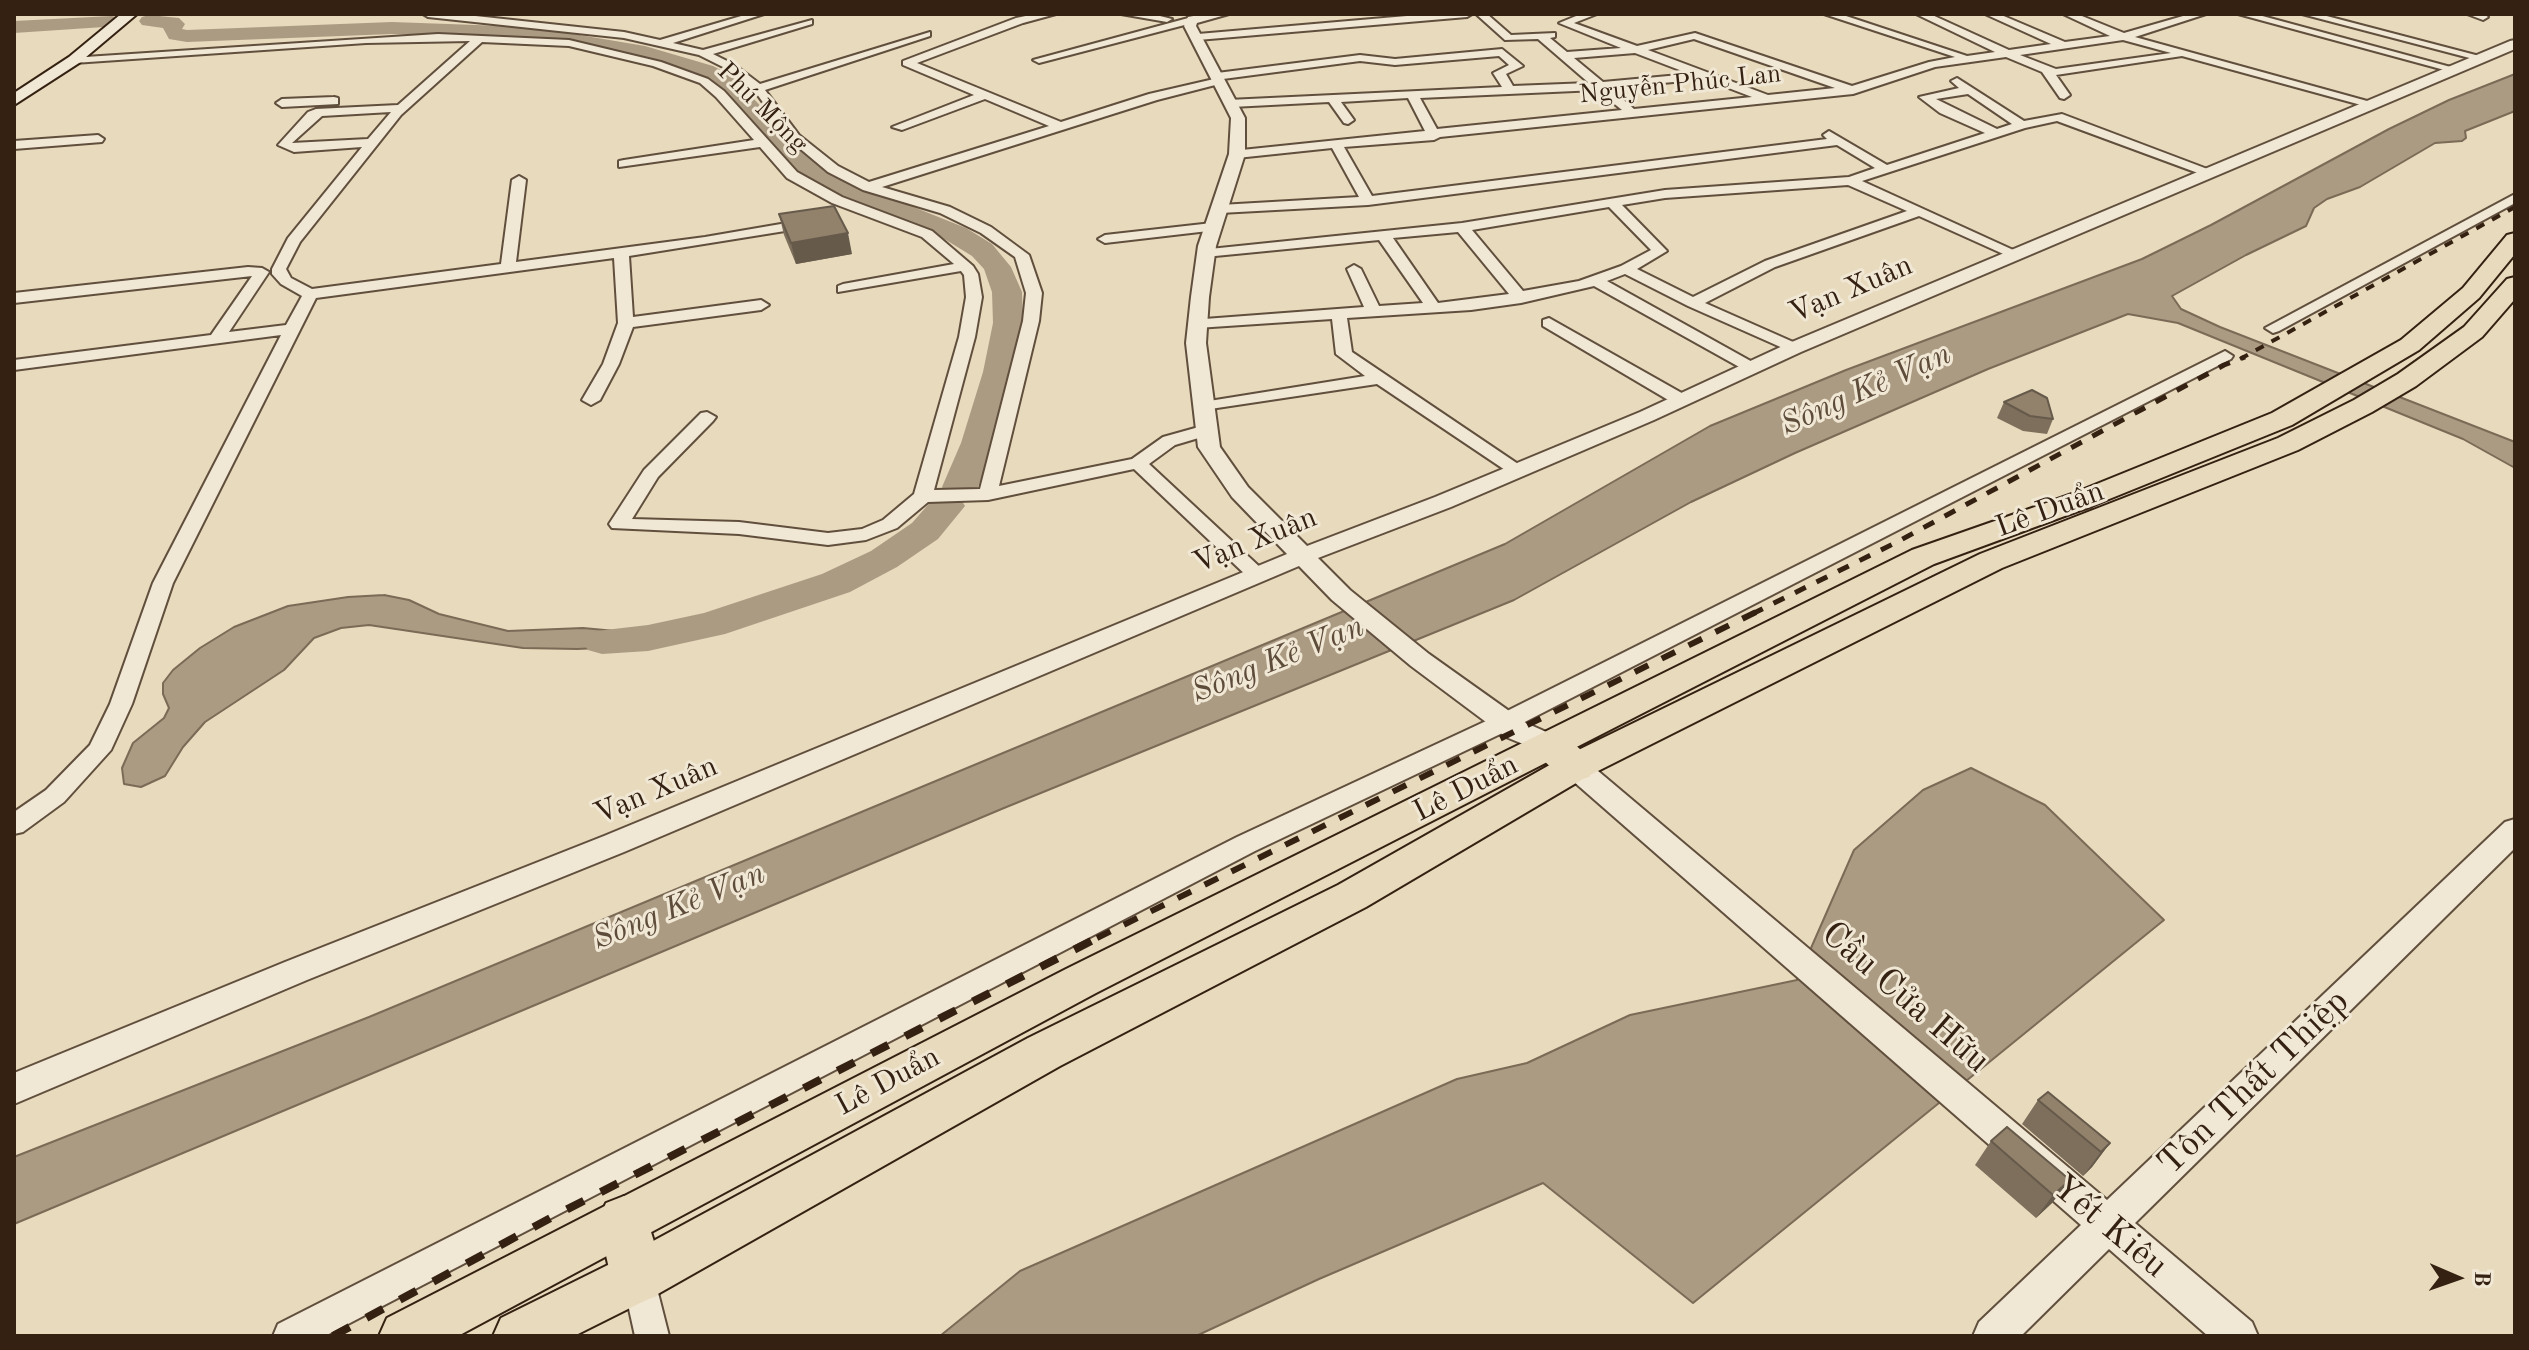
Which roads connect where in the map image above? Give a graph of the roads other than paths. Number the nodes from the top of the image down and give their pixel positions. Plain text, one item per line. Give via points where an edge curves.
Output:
1 (130, 14) edge
2 (428, 14) edge
3 (759, 14) edge
4 (1051, 14) edge
5 (1126, 14) edge
6 (1223, 14) edge
7 (1467, 14) edge
8 (1481, 14) edge
9 (1592, 14) edge
10 (1829, 14) edge
11 (1921, 14) edge
12 (1990, 14) edge
13 (2068, 14) edge
14 (2168, 14) edge
15 (2201, 14) edge
16 (2243, 14) edge
17 (2307, 14) edge
18 (2356, 14) edge
19 (1875, 17) dead end
20 (576, 18) dead end
21 (2105, 19) dead end
22 (2182, 19) junction
23 (808, 22) dead end
24 (1856, 22) junction
25 (2091, 23) junction
26 (546, 25) junction
27 (1195, 29) junction
28 (1584, 32) junction
29 (926, 34) dead end
30 (1352, 34) edge
31 (1540, 35) junction
32 (2123, 37) junction
33 (2398, 38) junction
34 (479, 39) junction
35 (663, 43) junction
36 (2515, 44) edge
37 (2063, 45) junction
38 (1635, 50) junction
39 (703, 53) junction
40 (2010, 53) junction
41 (2190, 55) junction
42 (1564, 56) junction
43 (2481, 58) junction
44 (1972, 59) junction
45 (74, 60) junction
46 (1039, 60) dead end
47 (1933, 64) junction
48 (2046, 69) junction
49 (2452, 69) junction
50 (1705, 76) junction
51 (1218, 79) junction
52 (1599, 86) junction
53 (758, 88) junction
54 (1509, 89) junction
55 (1853, 90) junction
56 (1968, 90) junction
57 (1412, 94) junction
58 (985, 95) junction
59 (2064, 95) dead end
60 (1333, 99) junction
61 (14, 100) edge
62 (1771, 100) junction
63 (282, 103) dead end
64 (1232, 103) junction
65 (406, 104) junction
66 (2372, 104) junction
67 (1633, 114) junction
68 (1348, 120) dead end
69 (2022, 125) junction
70 (1060, 126) junction
71 (898, 127) dead end
72 (1997, 134) junction
73 (1434, 136) junction
74 (98, 139) dead end
75 (371, 143) junction
76 (762, 143) junction
77 (14, 145) edge
78 (1337, 145) junction
79 (1769, 149) junction
80 (1237, 154) junction
81 (624, 164) dead end
82 (1887, 170) junction
83 (2211, 173) junction
84 (519, 180) dead end
85 (1850, 181) junction
86 (1810, 183) junction
87 (865, 188) junction
88 (841, 198) junction
89 (2515, 198) edge
90 (1368, 201) junction
91 (1611, 202) junction
92 (1220, 209) junction
93 (1918, 212) junction
94 (871, 214) junction
95 (845, 218) dead end
96 (821, 222) edge
97 (1212, 227) junction
98 (1462, 227) junction
99 (1384, 236) junction
100 (1105, 239) dead end
101 (2515, 240) edge
102 (621, 253) junction
103 (1205, 253) junction
104 (2015, 254) junction
105 (966, 266) junction
106 (508, 267) junction
107 (1354, 269) dead end
108 (1626, 269) junction
109 (1594, 280) junction
110 (2515, 284) edge
111 (843, 289) dead end
112 (310, 294) junction
113 (14, 298) edge
114 (1521, 298) junction
115 (1693, 303) junction
116 (761, 305) dead end
117 (1434, 308) junction
118 (1373, 310) junction
119 (1339, 315) junction
120 (626, 323) junction
121 (1197, 323) junction
122 (1549, 323) dead end
123 (2273, 328) dead end
124 (292, 329) junction
125 (217, 338) junction
126 (1794, 348) junction
127 (2225, 356) dead end
128 (14, 365) edge
129 (1750, 368) junction
130 (1379, 379) junction
131 (2346, 398) junction
132 (591, 400) dead end
133 (1681, 400) junction
134 (1203, 407) junction
135 (707, 417) dead end
136 (1206, 430) junction
137 (1138, 463) junction
138 (1514, 470) junction
139 (988, 494) junction
140 (923, 496) junction
141 (1303, 557) junction
142 (1256, 574) junction
143 (1507, 721) junction
144 (1563, 756) junction
145 (14, 825) edge
146 (2515, 830) edge
147 (14, 1089) edge
148 (1981, 1118) joint
149 (624, 1221) junction
150 (2107, 1226) junction
151 (638, 1277) junction
152 (290, 1336) edge
153 (405, 1336) edge
154 (519, 1336) edge
155 (652, 1336) edge
156 (1993, 1336) edge
157 (2238, 1336) edge

1 - 45 main road
2 - 26 street
3 - 35 street
4 - 58 street via 1020,20 907,63
5 - 27 street
6 - 27 street
7 - 30 street
8 - 31 street via 1509,38
9 - 28 street via 1565,21
10 - 24 street
11 - 40 street
12 - 37 street
13 - 25 street
14 - 22 street
15 - 22 street, Nguyễn Phúc Lan
16 - 49 street
17 - 33 street
18 - 33 street via 2414,29
19 - 24 street
20 - 26 street
21 - 25 street
22 - 32 street, Nguyễn Phúc Lan
23 - 39 street
24 - 44 street
25 - 32 street
26 - 35 street
27 - 30 street
27 - 46 street
27 - 51 street
28 - 31 street
28 - 38 street
29 - 53 street
30 - 51 street
30 - 54 street via 1395,62 1502,52 1517,66 1499,73
31 - 42 street
32 - 37 street, Nguyễn Phúc Lan
32 - 41 street
33 - 43 street
34 - 45 street, Phú Mộng via 321,42
34 - 65 street
34 - 76 street, Phú Mộng via 569,43 687,74 720,94
35 - 39 street
36 - 43 street, Vạn Xuân
37 - 40 street, Nguyễn Phúc Lan
38 - 42 street
38 - 50 street
38 - 55 street via 1695,36
39 - 53 street
40 - 44 street, Nguyễn Phúc Lan
40 - 48 street
41 - 48 street via 2076,71
41 - 66 street
42 - 52 street
43 - 49 street, Vạn Xuân
44 - 47 street, Nguyễn Phúc Lan
45 - 61 main road
47 - 55 street, Nguyễn Phúc Lan
47 - 56 street
48 - 59 street
49 - 66 street, Vạn Xuân
50 - 52 street
50 - 62 street
51 - 64 street
51 - 70 street
52 - 54 street
52 - 67 street
53 - 87 street via 795,138
54 - 57 street
55 - 62 street, Nguyễn Phúc Lan
56 - 69 street
56 - 72 street via 1925,97
57 - 60 street
57 - 73 street
58 - 70 street
58 - 71 street
60 - 64 street
60 - 68 street
62 - 67 street, Nguyễn Phúc Lan
63 - 65 street
64 - 80 street via 1238,118
65 - 75 street
65 - 75 street via 320,112 284,145
66 - 83 street, Vạn Xuân
67 - 73 street, Nguyễn Phúc Lan
69 - 72 street
69 - 83 street via 2058,117
70 - 87 street
72 - 82 street
73 - 78 street, Nguyễn Phúc Lan
74 - 77 street
75 - 112 street via 293,241 279,269 281,278
76 - 81 street
76 - 88 street, Phú Mộng via 792,175
78 - 80 street, Nguyễn Phúc Lan
78 - 90 street
79 - 82 street via 1834,138
79 - 86 street
79 - 90 street
80 - 92 street
82 - 85 street
83 - 104 street, Vạn Xuân
84 - 106 street
85 - 86 street
85 - 93 street
86 - 91 street
87 - 88 street
87 - 139 street via 945,210 1022,255 1027,265 1034,293 1031,321
88 - 94 street, Phú Mộng
89 - 123 street
90 - 92 street
91 - 98 street
91 - 108 street via 1660,251
92 - 97 street
93 - 104 street
93 - 115 street via 1770,264
94 - 95 street
94 - 105 street, Phú Mộng via 927,234
96 - 102 street
97 - 100 street
97 - 103 street
98 - 99 street
98 - 114 street
99 - 103 street
99 - 117 street
101 - 131 main road, Lê Duẩn via 2471,293 2410,345 2372,365
102 - 106 street
102 - 120 street
103 - 121 street
104 - 126 street, Vạn Xuân
105 - 111 street
105 - 140 street via 973,281 973,309
106 - 112 street
107 - 118 street
108 - 109 street
108 - 115 street
109 - 114 street
109 - 129 street
110 - 131 main road, Lê Duẩn via 2473,332 2407,380
112 - 124 street
113 - 125 street via 262,272
114 - 117 street
115 - 126 street
116 - 120 street
117 - 118 street
118 - 119 street
119 - 121 street
119 - 130 street via 1344,354
120 - 132 street
121 - 134 street
122 - 133 street
124 - 125 street
124 - 145 street via 163,583 121,704 99,750 55,796
125 - 128 street
126 - 129 street, Vạn Xuân
127 - 143 street
129 - 133 street, Vạn Xuân
130 - 134 street
130 - 138 street
131 - 144 main road, Lê Duẩn via 2288,444 1976,551
133 - 138 street, Vạn Xuân
134 - 136 street
135 - 140 street via 651,474 619,524 739,528 828,539 866,534 890,524
136 - 137 street via 1169,441
136 - 141 street via 1209,447 1223,469
137 - 139 street
137 - 142 street
138 - 141 street, Vạn Xuân
139 - 140 street
141 - 142 street, Vạn Xuân
141 - 143 street via 1420,660
142 - 147 street, Vạn Xuân
143 - 144 street
143 - 152 street via 1246,844
144 - 148 street, Cầu Cửa Hữu
144 - 149 main road, Lê Duẩn via 1081,981
144 - 151 main road, Lê Duẩn via 1352,896 1044,1052
146 - 150 street, Tôn Thất Thiệp
148 - 150 street, Yết Kiêu
149 - 151 highway
149 - 153 main road, Lê Duẩn
150 - 156 street, Tôn Thất Thiệp
150 - 157 street, Yết Kiêu
151 - 154 main road, Lê Duẩn
151 - 155 street

